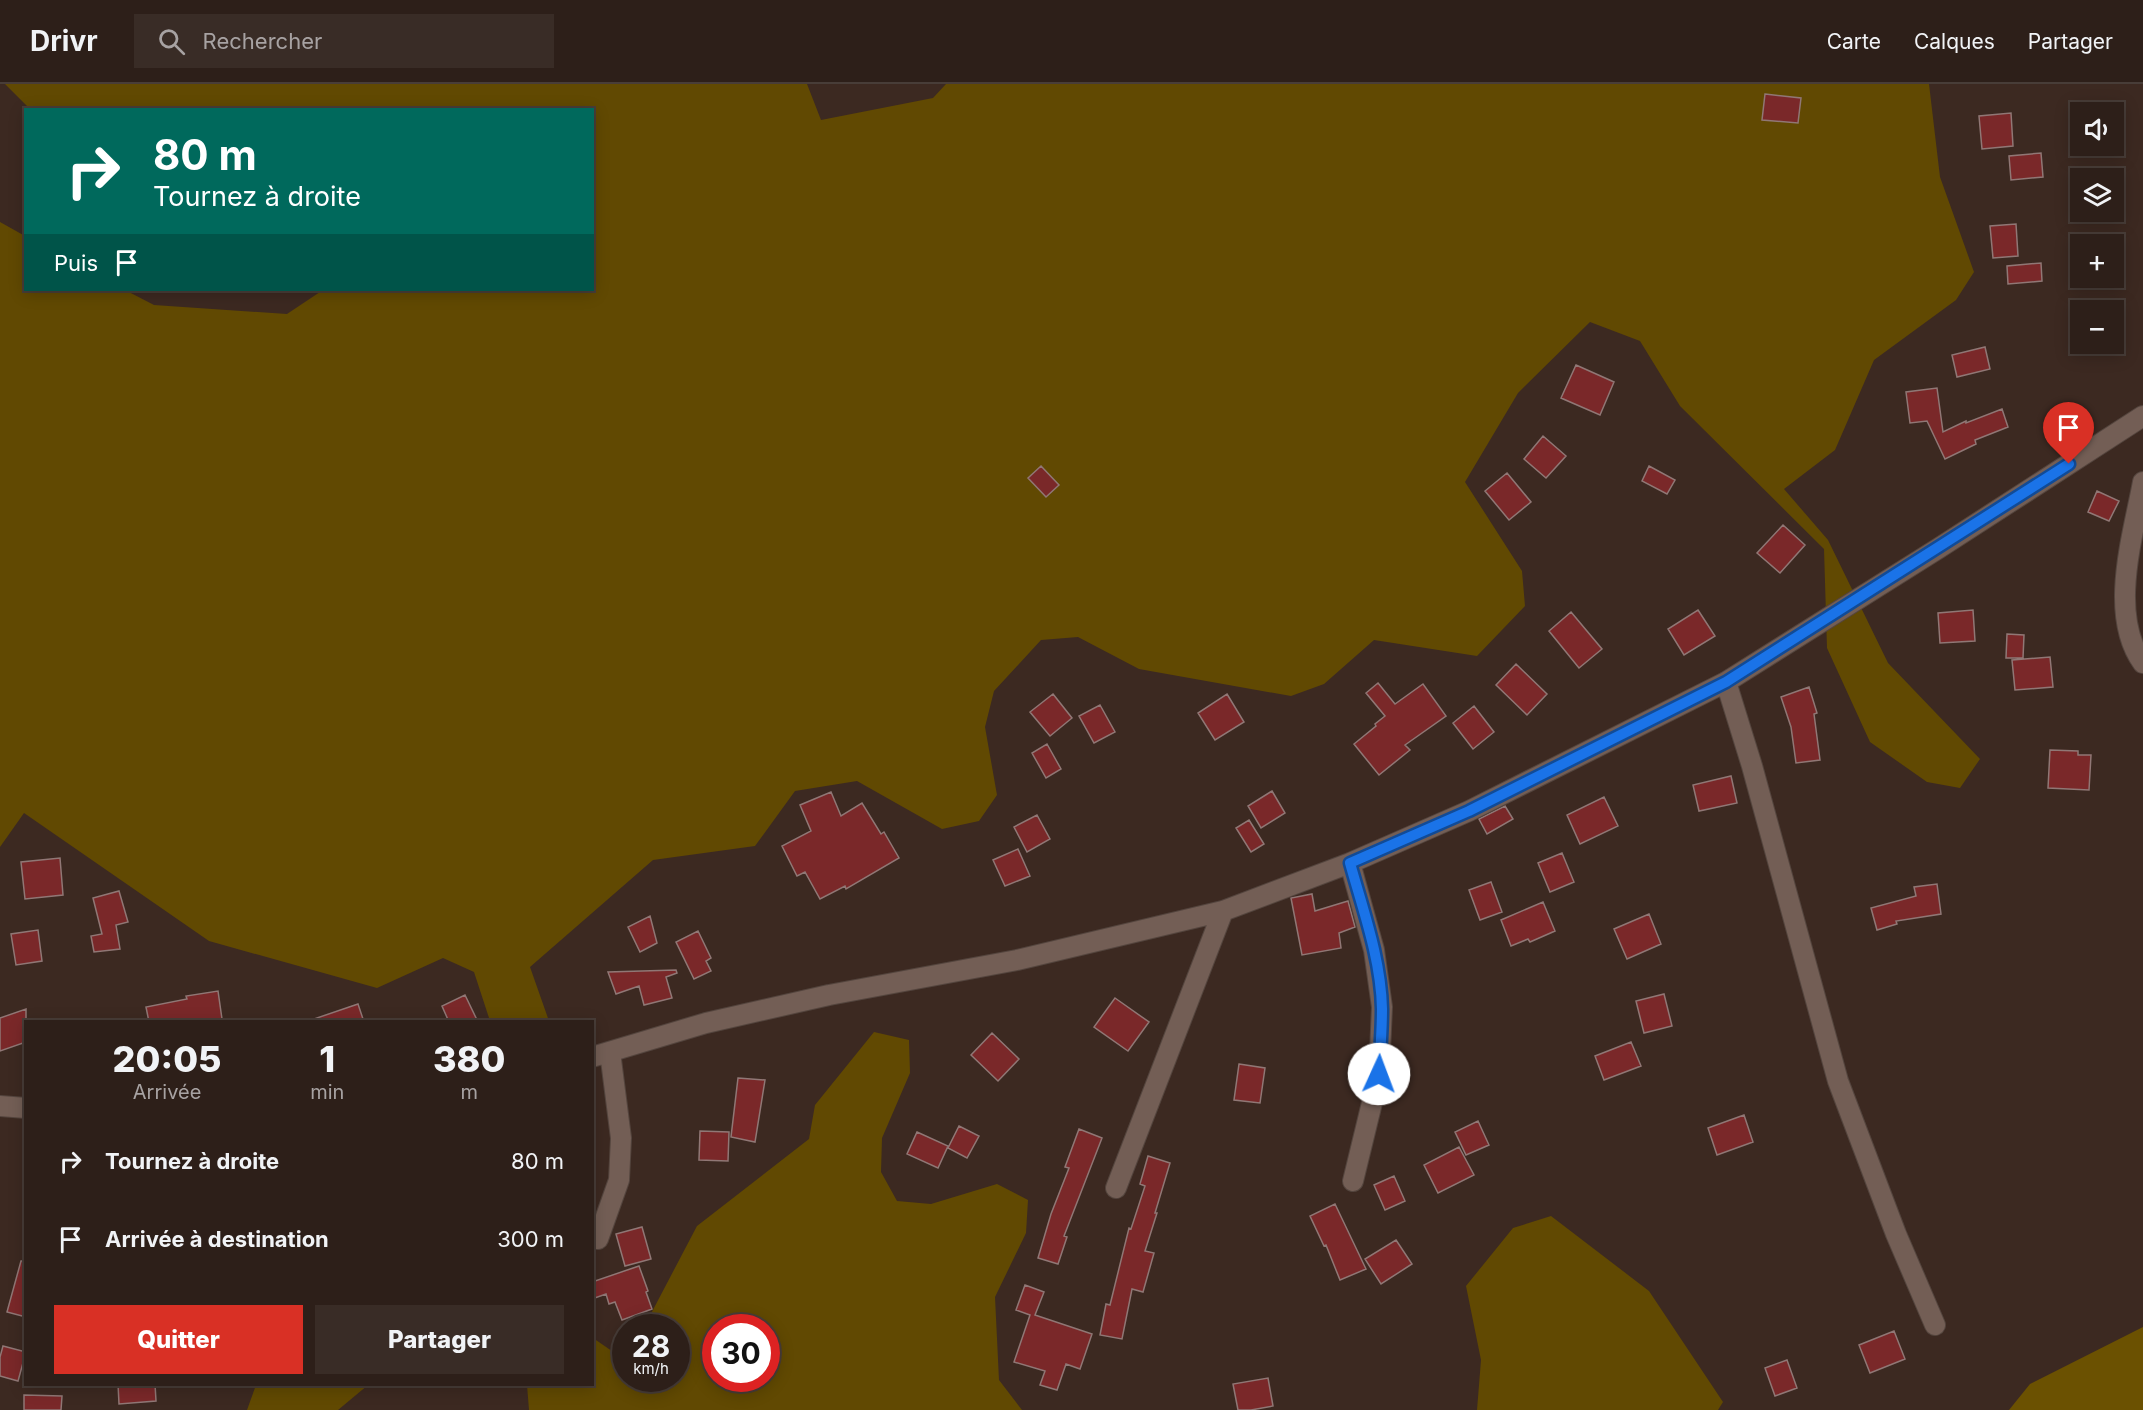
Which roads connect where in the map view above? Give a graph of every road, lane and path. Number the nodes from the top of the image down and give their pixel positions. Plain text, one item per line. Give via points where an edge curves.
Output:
1 (2143, 416) edge
2 (2143, 482) edge
3 (2143, 663) edge
4 (1726, 682) junction
5 (1350, 863) junction
6 (1223, 911) junction
7 (601, 1054) edge
8 (0, 1106) edge
9 (24, 1108) edge
10 (1353, 1180) dead end
11 (1116, 1188) dead end
12 (598, 1239) dead end
13 (1935, 1325) dead end

1 - 4 street
2 - 3 street via 2125,581 2126,616 2134,651
4 - 5 street via 1469,811
4 - 13 street via 1838,1081
5 - 6 street
5 - 10 street via 1374,950 1382,1007 1379,1074
6 - 7 street via 1017,960 795,1002
6 - 11 street
7 - 12 street via 621,1138 619,1180
8 - 9 street

